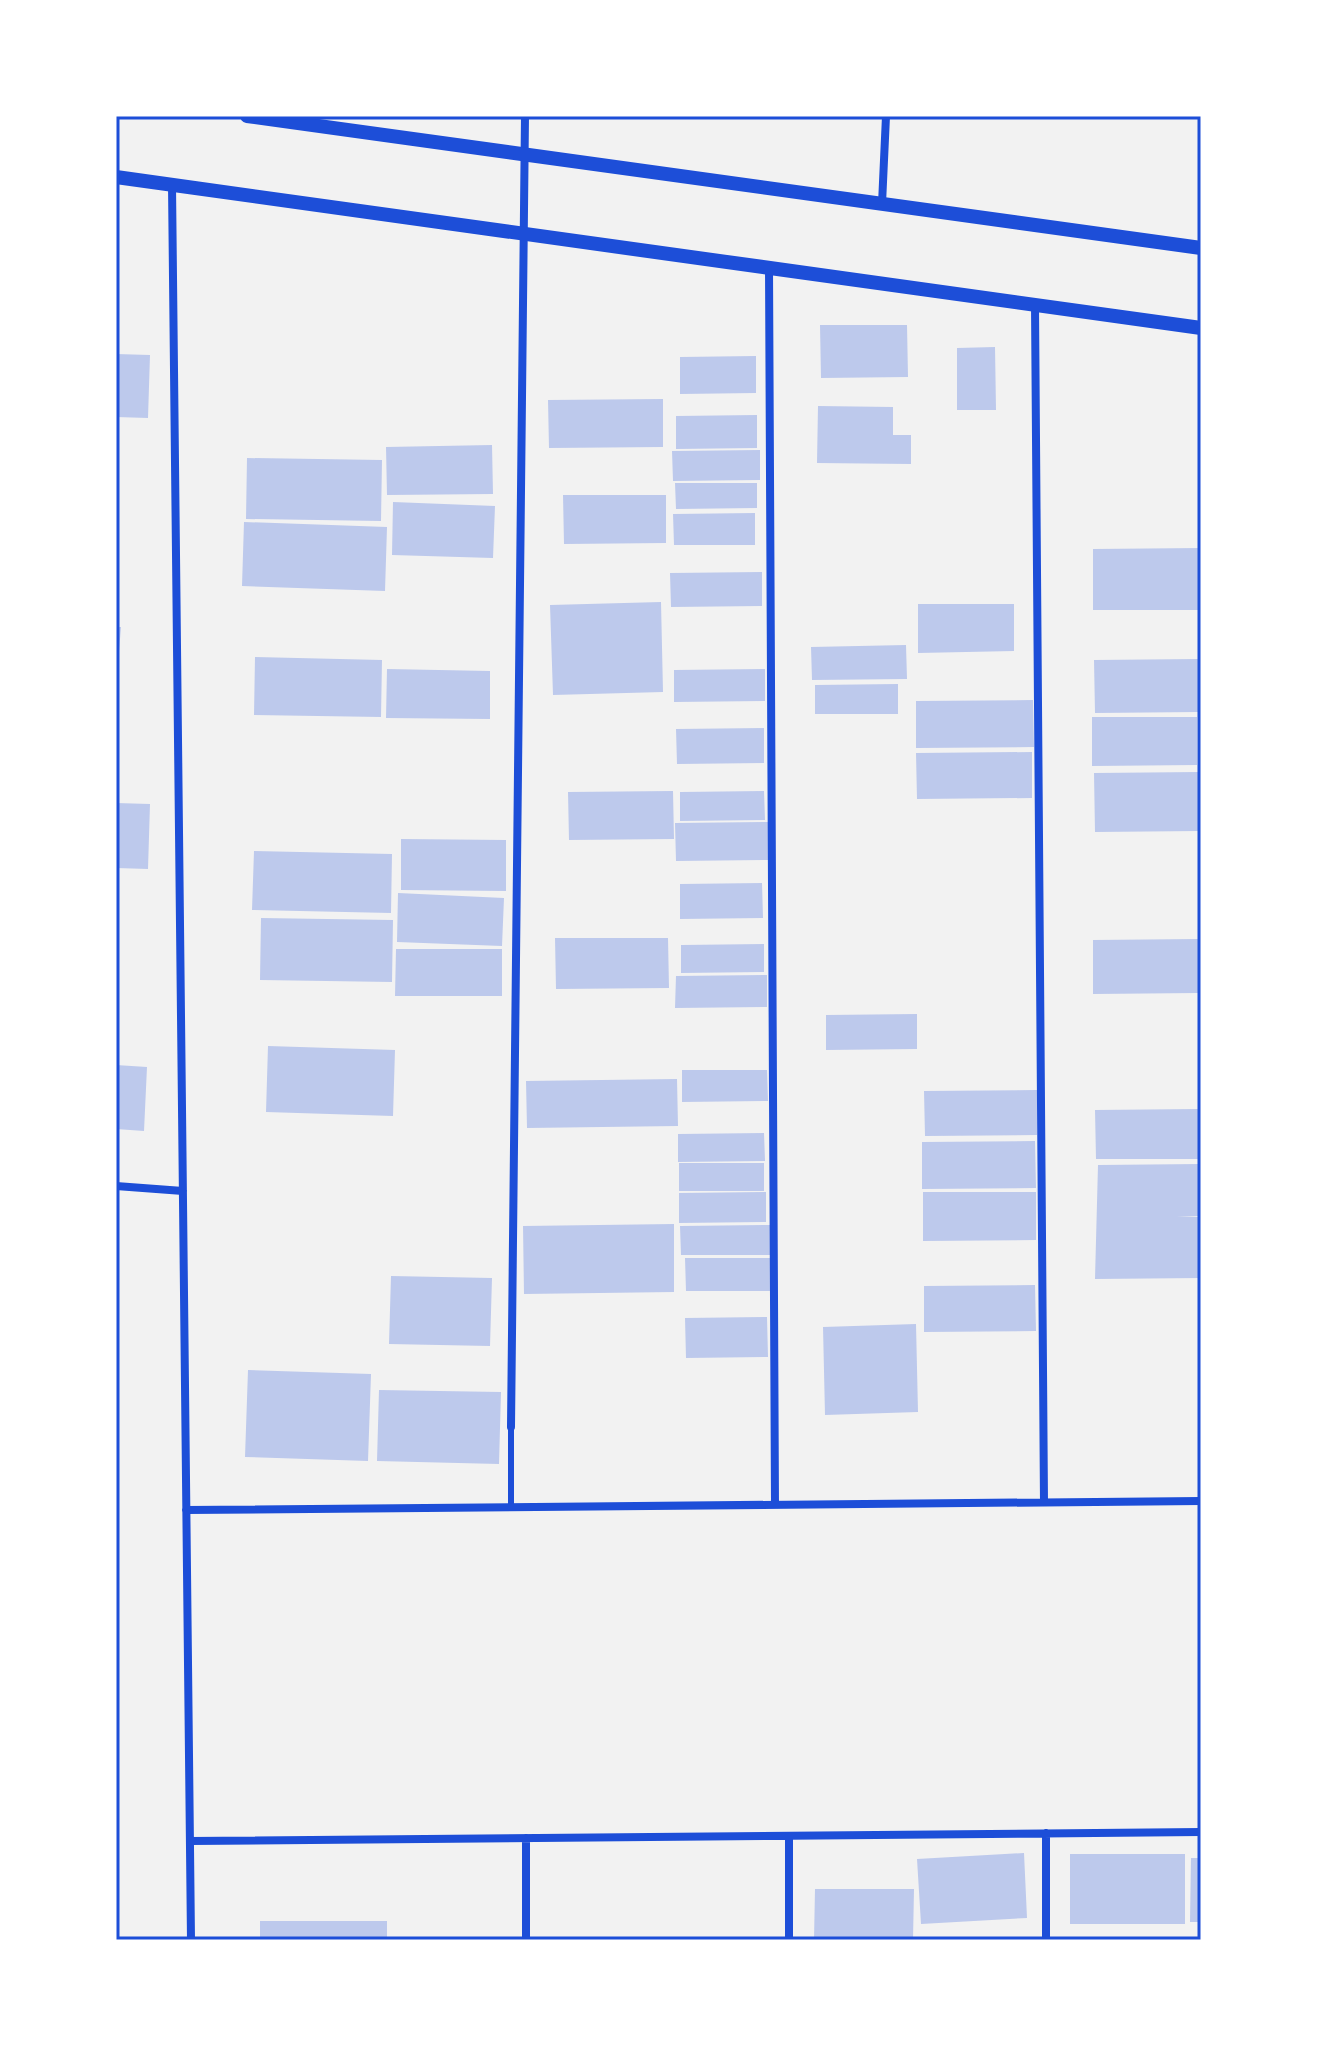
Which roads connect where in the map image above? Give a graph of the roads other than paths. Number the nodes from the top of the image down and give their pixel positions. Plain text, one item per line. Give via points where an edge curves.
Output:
1 (247, 116) edge
2 (525, 116) edge
3 (886, 116) edge
4 (524, 154) junction
5 (116, 177) edge
6 (172, 185) junction
7 (882, 204) junction
8 (521, 234) junction
9 (1201, 248) edge
10 (769, 268) junction
11 (1035, 305) junction
12 (1201, 328) edge
13 (116, 1186) edge
14 (183, 1191) junction
15 (511, 1427) joint
16 (1201, 1501) edge
17 (1044, 1502) junction
18 (775, 1505) junction
19 (511, 1507) junction
20 (186, 1510) junction
21 (1201, 1832) edge
22 (1046, 1833) junction
23 (789, 1836) junction
24 (526, 1838) junction
25 (190, 1841) junction
26 (191, 1940) edge
27 (526, 1940) edge
28 (789, 1940) edge
29 (1046, 1940) edge

1 - 4 street
2 - 4 street
3 - 7 street
4 - 7 street
4 - 8 street
5 - 6 street
6 - 8 street
6 - 14 street
7 - 9 street
8 - 10 street
8 - 15 street
10 - 11 street
10 - 18 street
11 - 12 street
11 - 17 street
13 - 14 street
14 - 20 street
15 - 19 lane
16 - 17 street
17 - 18 street
18 - 19 street
19 - 20 street
20 - 25 street
21 - 22 street
22 - 23 street
22 - 29 street
23 - 24 street
23 - 28 street
24 - 25 street
24 - 27 street
25 - 26 street

